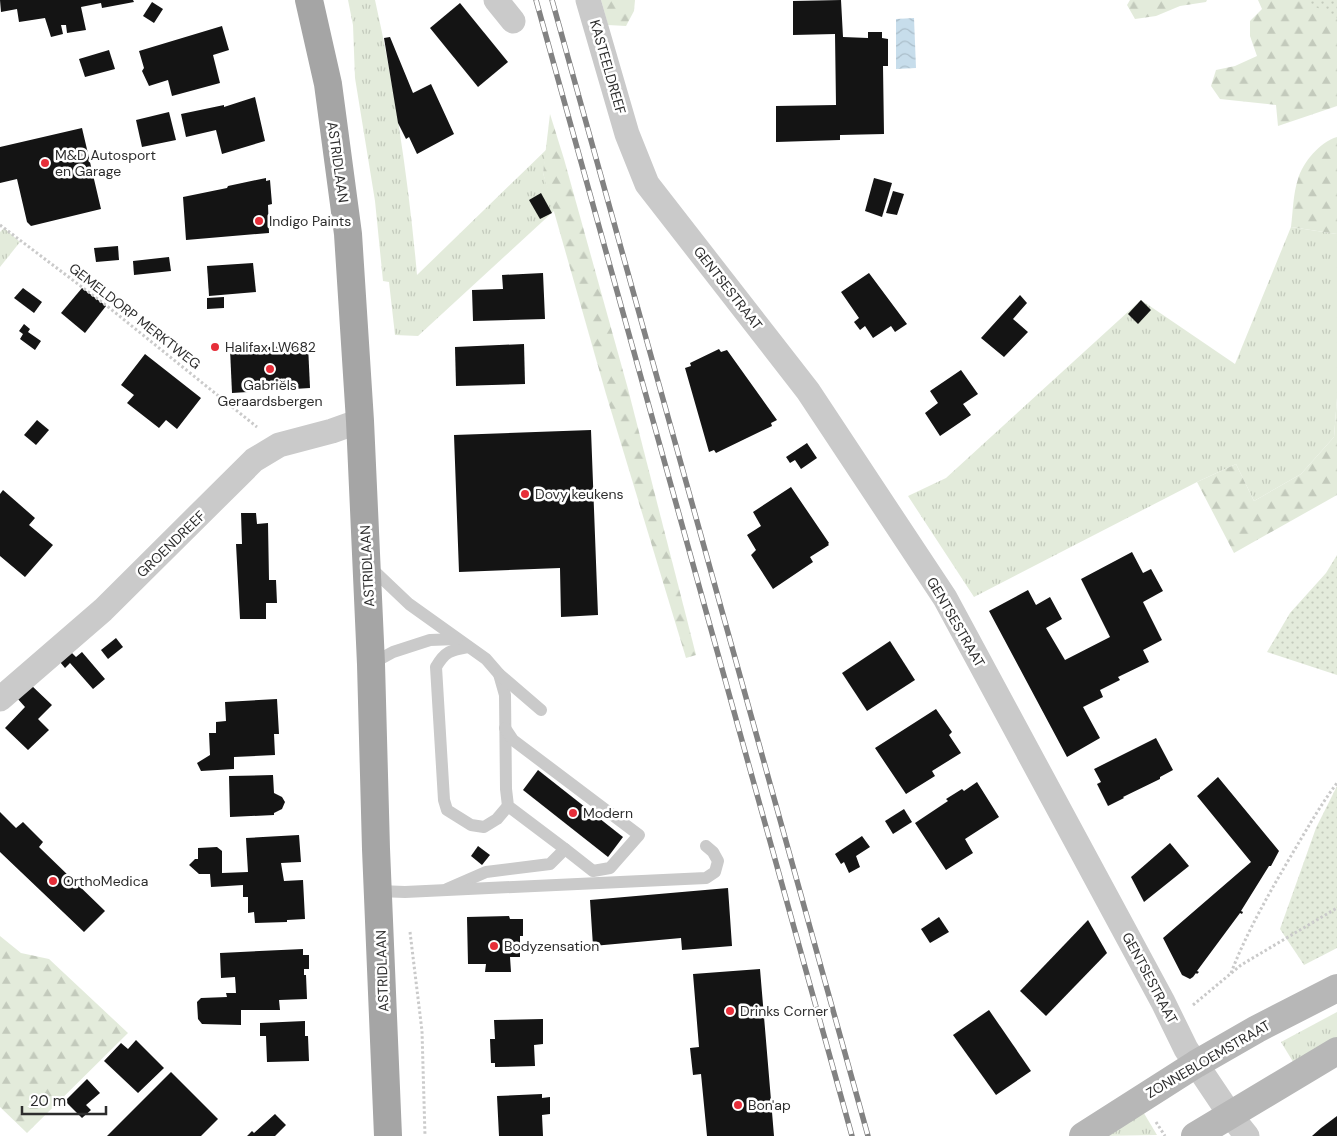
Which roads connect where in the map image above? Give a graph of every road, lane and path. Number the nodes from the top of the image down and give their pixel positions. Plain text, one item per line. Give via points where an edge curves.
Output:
1 (309, 0) edge
2 (496, 0) edge
3 (588, 0) edge
4 (513, 21) dead end
5 (627, 134) joint
6 (0, 225) edge
7 (360, 421) junction
8 (279, 445) junction
9 (366, 563) junction
10 (457, 639) junction
11 (468, 647) junction
12 (371, 664) junction
13 (499, 674) junction
14 (0, 700) edge
15 (541, 710) dead end
16 (505, 728) junction
17 (1337, 783) edge
18 (508, 806) junction
19 (706, 846) dead end
20 (565, 849) junction
21 (447, 889) junction
22 (391, 892) junction
23 (1337, 908) edge
24 (1231, 973) junction
25 (1337, 988) edge
26 (1173, 1021) junction
27 (1337, 1051) edge
28 (1196, 1064) junction
29 (1239, 1126) edge
30 (388, 1136) edge
31 (425, 1136) edge
32 (1083, 1136) edge
33 (1195, 1136) edge

1 - 7 main road, ASTRIDLAAN via 328,84 348,234
2 - 4 street
3 - 5 street, KASTEELDREEF
5 - 26 street, GENTSESTRAAT via 647,184 808,391 945,598
6 - 8 path, GEMELDORP MERKTWEG via 107,306
7 - 8 street, GROENDREEF
7 - 9 main road, ASTRIDLAAN
8 - 14 street, GROENDREEF via 254,460 103,610
9 - 10 lane via 409,604
9 - 12 main road, ASTRIDLAAN
10 - 11 lane
10 - 12 lane via 430,640 393,652
11 - 13 lane via 486,659
11 - 18 lane via 452,650 436,667 444,800 447,810 471,825 484,828
12 - 22 main road, ASTRIDLAAN via 376,849
13 - 15 lane
13 - 16 lane via 505,695
16 - 18 lane
16 - 20 lane via 514,740 639,835 610,868 593,871
17 - 24 path via 1275,884
18 - 20 lane
19 - 21 lane via 718,861 714,872 706,878
20 - 21 lane via 550,864 486,872
21 - 22 lane
22 - 30 main road, ASTRIDLAAN
22 - 31 path via 422,1031
23 - 24 path
24 - 26 path
25 - 28 main road, ZONNEBLOEMSTRAAT
26 - 28 street, GENTSESTRAAT
27 - 29 main road
28 - 29 street, GENTSESTRAAT
28 - 32 main road, ZONNEBLOEMSTRAAT
29 - 33 main road

